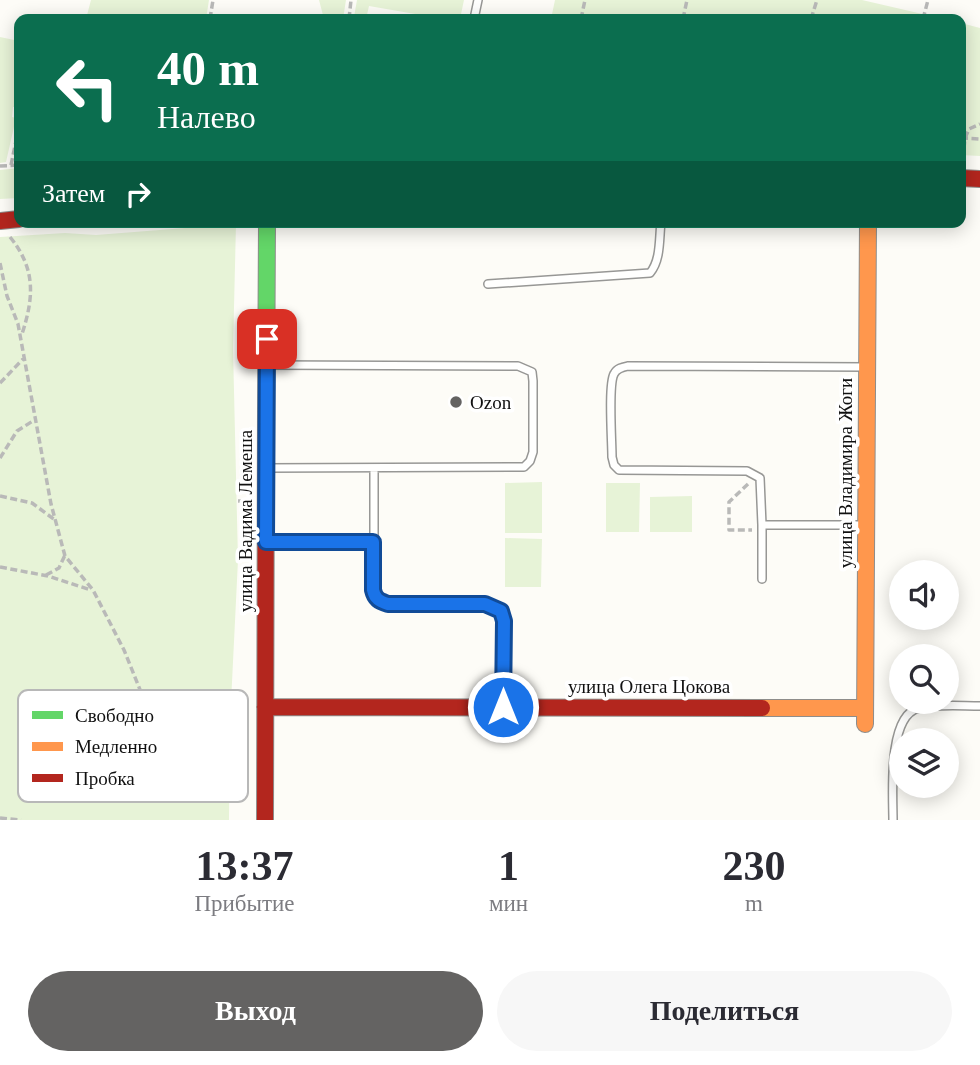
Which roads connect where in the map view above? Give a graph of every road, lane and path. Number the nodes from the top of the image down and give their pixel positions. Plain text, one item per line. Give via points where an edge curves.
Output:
1 (14, 151) edge
2 (11, 165) joint
3 (0, 166) edge
4 (4, 227) edge
5 (267, 228) edge
6 (660, 228) edge
7 (867, 228) edge
8 (0, 263) edge
9 (488, 284) dead end
10 (21, 336) junction
11 (25, 357) junction
12 (267, 365) junction
13 (867, 367) junction
14 (0, 383) edge
15 (36, 419) junction
16 (0, 458) edge
17 (266, 468) junction
18 (374, 468) junction
19 (757, 475) junction
20 (0, 496) edge
21 (56, 521) junction
22 (866, 525) junction
23 (762, 527) junction
24 (266, 542) junction
25 (373, 542) junction
26 (65, 555) junction
27 (0, 567) edge
28 (44, 576) junction
29 (762, 579) dead end
30 (93, 590) junction
31 (140, 690) edge
32 (980, 706) edge
33 (265, 707) junction
34 (503, 707) junction
35 (865, 716) joint
36 (0, 818) edge
37 (21, 820) edge
38 (265, 820) edge
39 (893, 820) edge

1 - 2 path
2 - 3 path
4 - 10 path via 29,269 29,313
5 - 12 street, улица Вадима Лемеша
6 - 9 lane via 658,258 650,273
7 - 13 street, улица Владимира Жоги
8 - 10 path
10 - 11 path
11 - 14 path
11 - 15 path
12 - 17 street, улица Вадима Лемеша
12 - 18 lane via 517,366 532,372 533,452 524,467
13 - 19 lane via 628,366 613,374 612,457 619,470 747,471
13 - 22 street, улица Владимира Жоги
15 - 16 path via 17,431
15 - 21 path
17 - 18 lane
17 - 24 street, улица Вадима Лемеша
18 - 25 lane
19 - 23 lane via 762,487
19 - 23 path via 729,502 729,530
20 - 21 path via 32,503
21 - 26 path
22 - 23 lane
22 - 35 street, улица Владимира Жоги
23 - 29 lane
24 - 25 lane
24 - 33 street, улица Вадима Лемеша
25 - 34 lane via 373,590 380,601 485,604 501,611
26 - 28 path via 59,568
26 - 30 path
27 - 28 path
28 - 30 path
30 - 31 path
32 - 39 lane via 917,708 904,719 894,750
33 - 34 street, улица Олега Цокова
33 - 38 street, улица Вадима Лемеша
34 - 35 street, улица Олега Цокова
36 - 37 path

